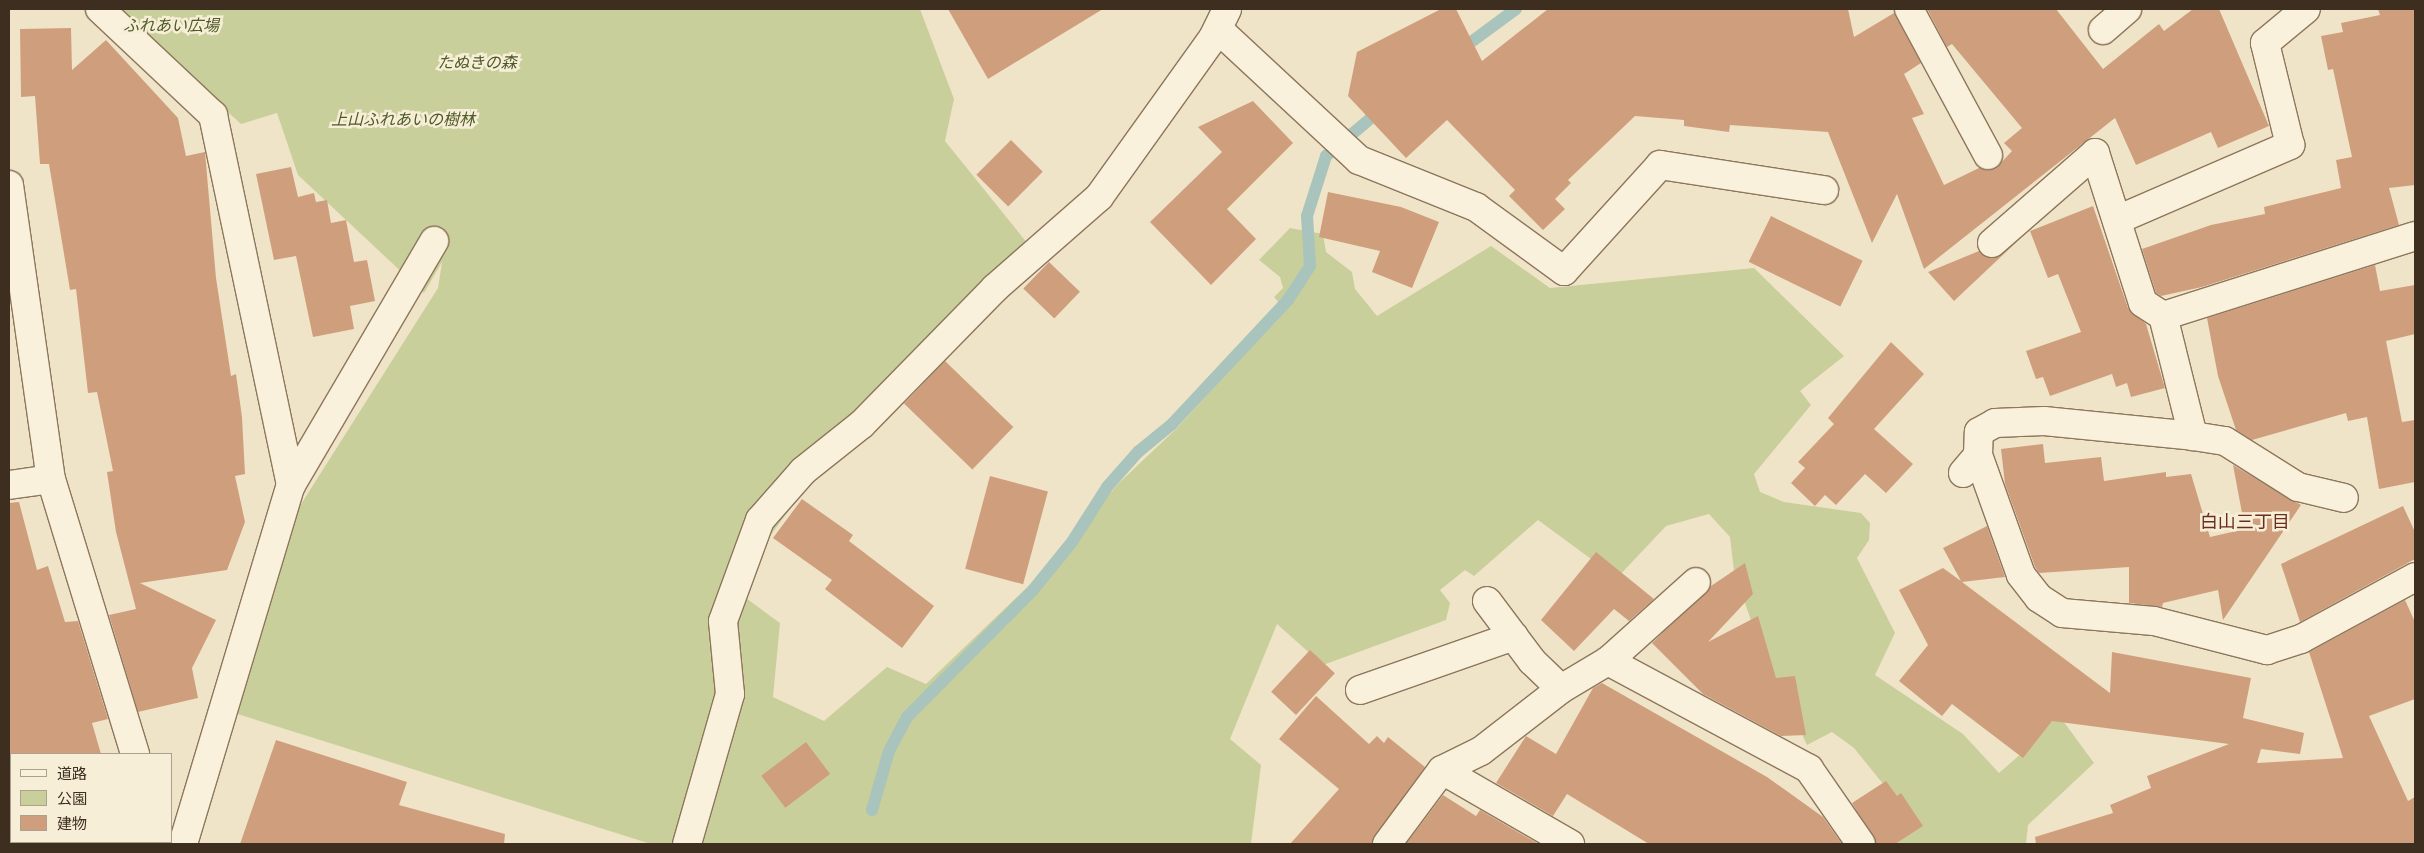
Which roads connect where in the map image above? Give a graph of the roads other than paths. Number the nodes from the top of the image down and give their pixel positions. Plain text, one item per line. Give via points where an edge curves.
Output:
1 (100, 9) edge
2 (1908, 9) edge
3 (2127, 9) edge
4 (2306, 9) edge
5 (1223, 19) edge
6 (2102, 30) dead end
7 (1988, 154) dead end
8 (9, 185) edge
9 (1824, 190) dead end
10 (2117, 220) junction
11 (2415, 236) edge
12 (434, 241) dead end
13 (1992, 243) dead end
14 (2163, 316) junction
15 (2193, 436) junction
16 (51, 479) junction
17 (9, 485) edge
18 (291, 485) junction
19 (2344, 498) dead end
20 (2415, 577) edge
21 (1696, 582) dead end
22 (1487, 601) dead end
23 (1514, 636) junction
24 (1608, 661) junction
25 (1561, 689) junction
26 (1360, 690) dead end
27 (136, 753) edge
28 (1442, 770) junction
29 (183, 844) edge
30 (687, 844) edge
31 (1387, 844) edge
32 (1570, 844) edge
33 (1861, 844) edge

1 - 18 street via 214,115
2 - 7 street
3 - 6 street
4 - 10 street via 2264,43 2290,145
5 - 9 street via 1359,160 1476,207 1564,271 1660,165
5 - 30 street via 1099,197 995,288 862,424 803,471 760,520 723,621 730,694
8 - 16 street
10 - 13 street via 2095,153
10 - 14 street via 2143,303
11 - 14 street
12 - 18 street
14 - 15 street
15 - 19 street via 2225,441 2298,487
15 - 20 street via 2044,420 1996,423 1979,432 1970,464 2021,575 2039,598 2062,613 2154,621 2267,650 2301,639
16 - 17 street
16 - 27 street
18 - 29 street
21 - 24 street
22 - 23 street
23 - 25 street
23 - 26 street
24 - 25 street
24 - 33 street via 1809,770
25 - 28 street via 1480,751
28 - 31 street
28 - 32 street

